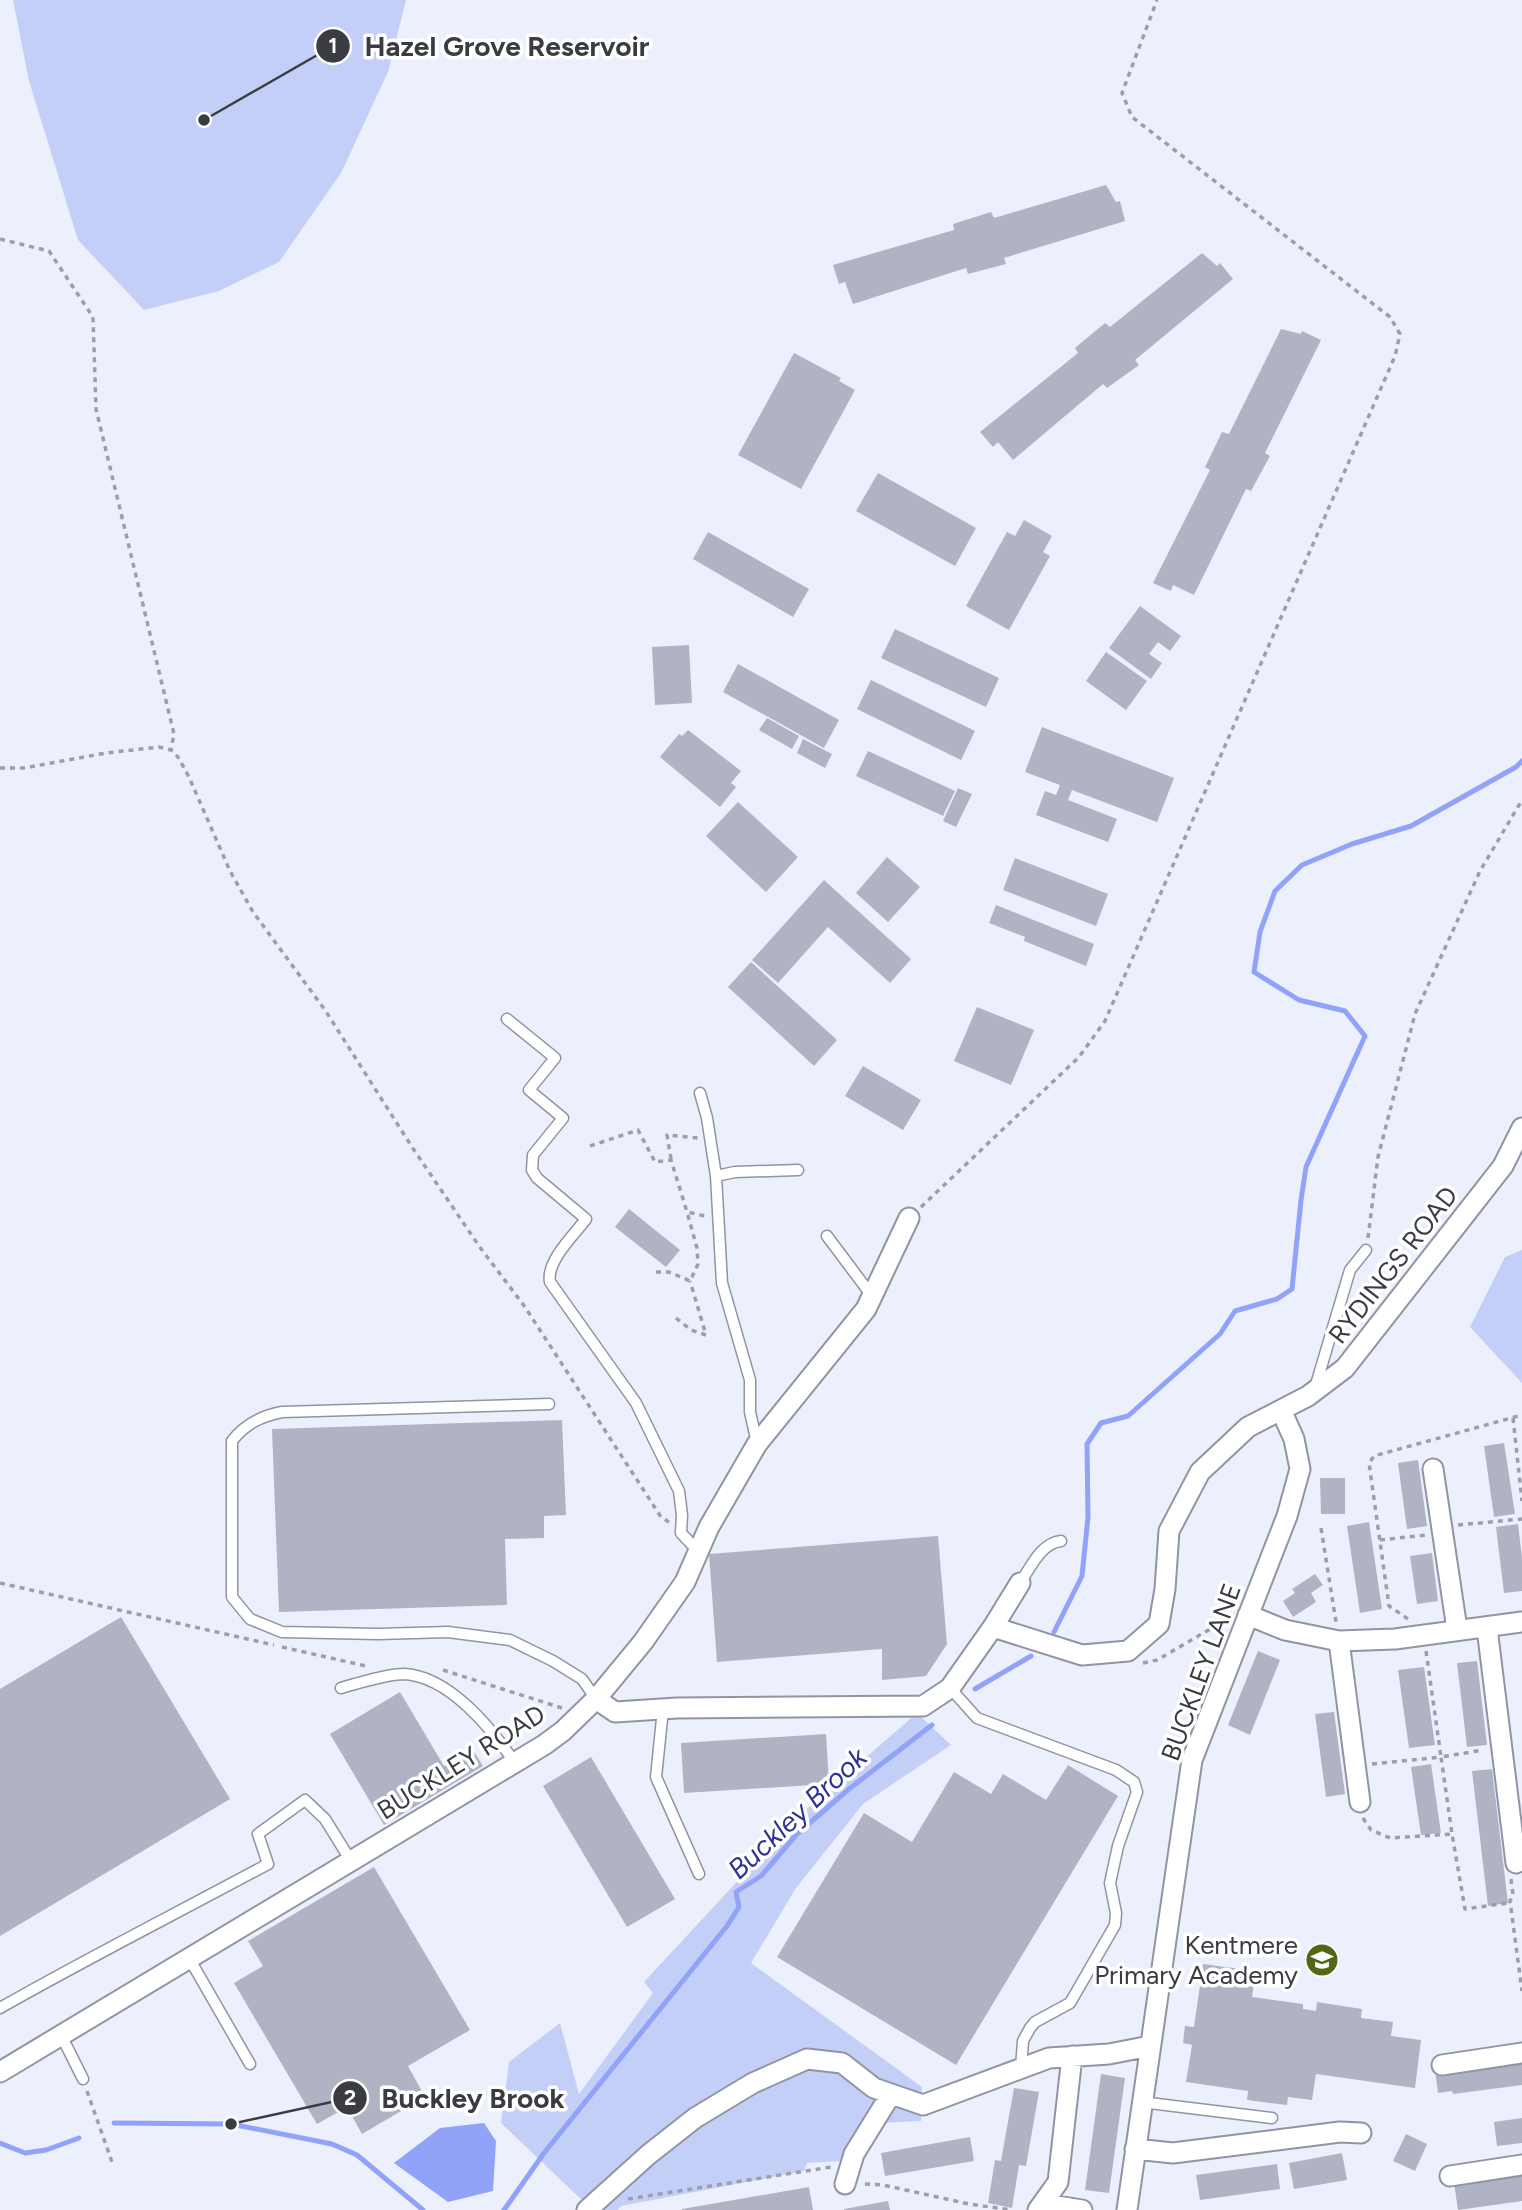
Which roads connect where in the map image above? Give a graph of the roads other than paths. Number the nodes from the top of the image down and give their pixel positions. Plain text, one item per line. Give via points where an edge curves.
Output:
1 (507, 1018) dead end
2 (700, 1093) dead end
3 (1522, 1128) edge
4 (797, 1170) dead end
5 (716, 1176) junction
6 (909, 1218) road end
7 (827, 1236) dead end
8 (1366, 1250) road end
9 (872, 1296) junction
10 (1314, 1391) junction
11 (549, 1404) dead end
12 (1281, 1410) junction
13 (757, 1444) junction
14 (1433, 1469) dead end
15 (1061, 1541) dead end
16 (698, 1551) junction
17 (1020, 1583) joint
18 (1248, 1615) junction
19 (1522, 1622) edge
20 (993, 1627) junction
21 (1487, 1628) junction
22 (1457, 1629) junction
23 (1339, 1641) junction
24 (341, 1688) dead end
25 (950, 1688) junction
26 (596, 1699) junction
27 (663, 1709) junction
28 (515, 1763) junction
29 (1360, 1802) road end
30 (351, 1861) junction
31 (1516, 1863) road end
32 (699, 1874) dead end
33 (189, 1958) junction
34 (0, 2008) edge
35 (61, 2035) junction
36 (1150, 2046) junction
37 (1522, 2053) edge
38 (1072, 2056) junction
39 (250, 2064) dead end
40 (1442, 2066) dead end
41 (1021, 2068) junction
42 (0, 2071) edge
43 (83, 2079) road end
44 (891, 2094) junction
45 (1141, 2102) junction
46 (1272, 2118) dead end
47 (1361, 2133) dead end
48 (1135, 2149) junction
49 (1522, 2165) edge
50 (1450, 2176) dead end
51 (845, 2184) road end
52 (1041, 2207) edge
53 (589, 2208) edge
54 (1082, 2210) edge
55 (1127, 2210) edge

1 - 16 lane via 555,1058 529,1090 563,1118 533,1155 532,1170 586,1219 553,1261 550,1282 636,1403 680,1491 681,1533
2 - 5 lane
3 - 10 street, RYDINGS ROAD via 1503,1166 1345,1368
4 - 5 lane
5 - 13 lane via 722,1283 750,1380
6 - 9 street, BUCKLEY ROAD
7 - 9 lane
8 - 10 lane via 1350,1270
9 - 13 street, BUCKLEY ROAD
10 - 12 street, RYDINGS ROAD
11 - 26 lane via 282,1412 241,1429 232,1441 232,1597 250,1619 282,1632 447,1632 510,1640 582,1679
12 - 18 street, BUCKLEY LANE via 1300,1469 1287,1516
12 - 20 street, RYDINGS ROAD via 1248,1427 1200,1472 1170,1531 1159,1624 1128,1651 1082,1655
13 - 16 street, BUCKLEY ROAD
14 - 22 street
15 - 17 lane via 1045,1547
16 - 26 street, BUCKLEY ROAD via 685,1582
17 - 20 street
18 - 23 street via 1285,1630
18 - 36 street, BUCKLEY LANE via 1192,1760
19 - 21 street
20 - 25 street
21 - 22 street
21 - 31 street
22 - 23 street via 1395,1639
23 - 29 street
24 - 28 lane via 404,1674 430,1681 458,1698
25 - 27 street via 923,1706
25 - 41 lane via 977,1718 1116,1770 1134,1782 1137,1792 1110,1883 1115,1926 1070,2003 1030,2028 1023,2041
26 - 27 street via 615,1712
26 - 28 street, BUCKLEY ROAD via 563,1731
27 - 32 lane via 656,1777
28 - 30 street, BUCKLEY ROAD
30 - 33 street, BUCKLEY ROAD
30 - 34 lane via 325,1819 305,1800 258,1833 268,1864
33 - 35 street, BUCKLEY ROAD
33 - 39 lane
35 - 42 street, BUCKLEY ROAD
35 - 43 lane
36 - 38 street
36 - 45 street, BUCKLEY LANE
37 - 40 street
38 - 41 street
38 - 52 street via 1059,2182
41 - 44 street via 923,2105
44 - 51 street via 850,2164
44 - 53 street via 874,2088 842,2063 807,2059 753,2083 695,2118
45 - 46 lane
45 - 48 street, BUCKLEY LANE
47 - 48 street via 1173,2153
48 - 55 street, BUCKLEY LANE
49 - 50 street
52 - 54 street

